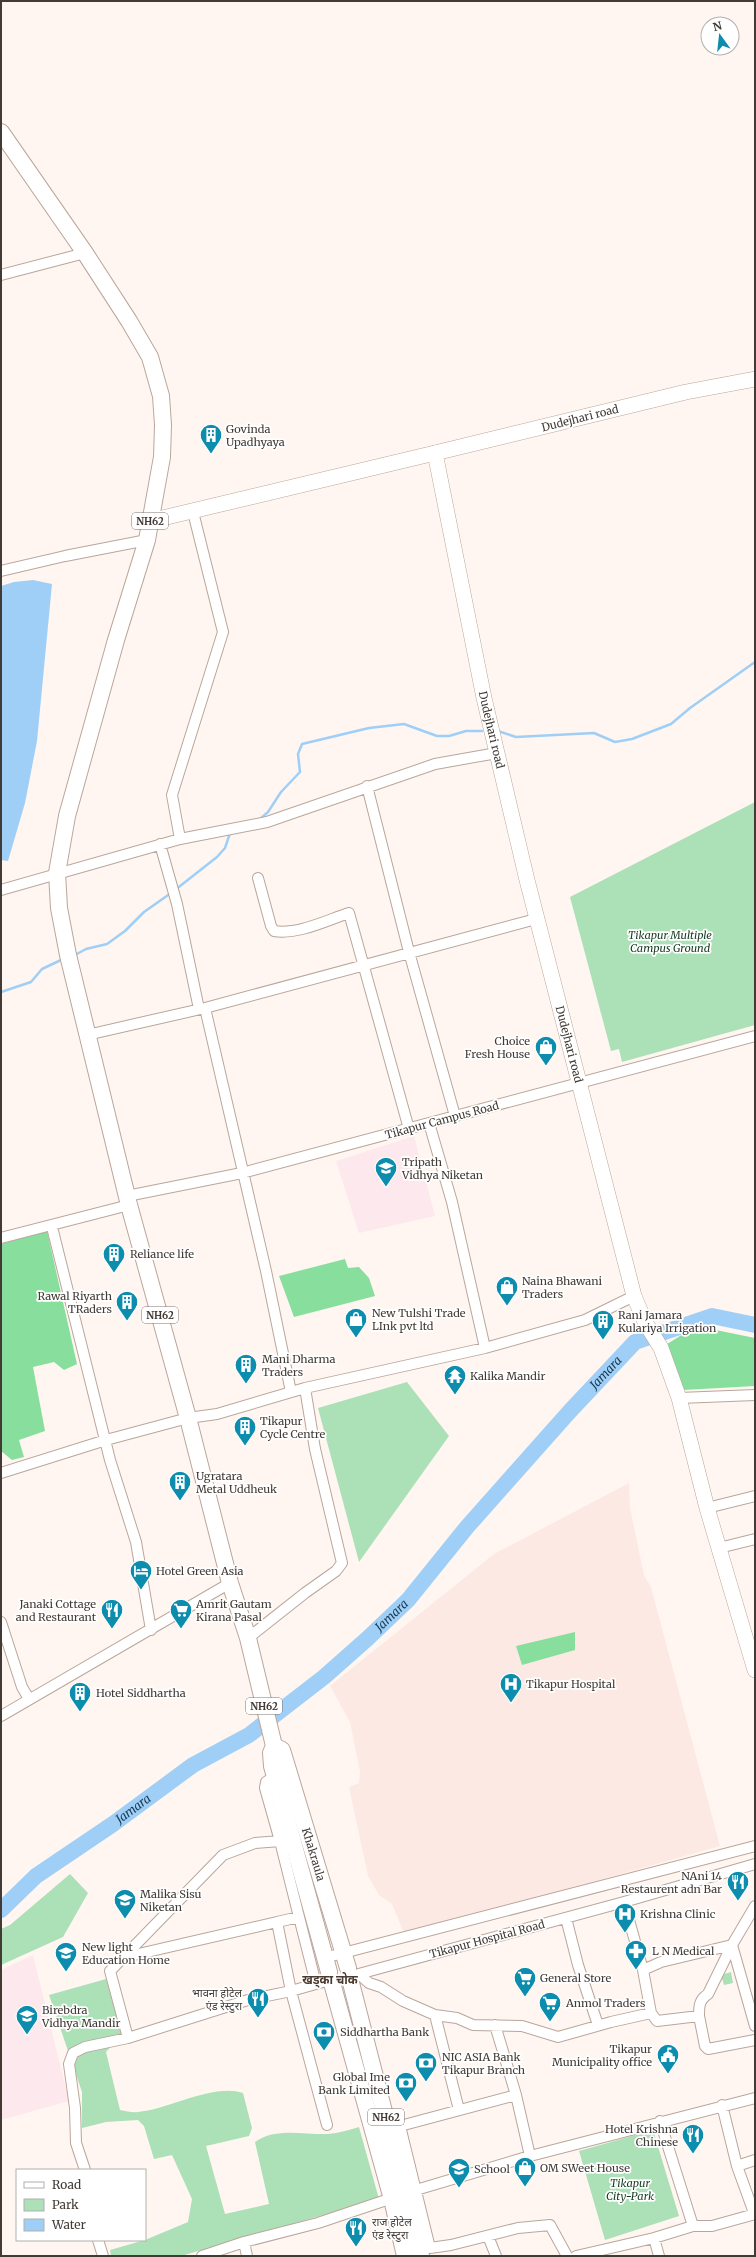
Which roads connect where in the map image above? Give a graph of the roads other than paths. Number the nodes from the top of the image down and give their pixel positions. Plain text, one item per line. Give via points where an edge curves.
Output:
1 (1, 132) edge
2 (85, 253) junction
3 (1, 274) edge
4 (755, 379) edge
5 (435, 453) junction
6 (193, 512) junction
7 (150, 521) junction
8 (147, 540) junction
9 (1, 571) edge
10 (497, 753) junction
11 (367, 786) junction
12 (180, 839) junction
13 (160, 844) junction
14 (57, 873) junction
15 (258, 878) dead end
16 (1, 890) edge
17 (536, 919) junction
18 (409, 952) junction
19 (363, 966) junction
20 (202, 1008) junction
21 (87, 1035) junction
22 (755, 1036) edge
23 (579, 1082) junction
24 (455, 1116) junction
25 (429, 1123) junction
26 (409, 1129) junction
27 (242, 1173) junction
28 (128, 1200) junction
29 (54, 1231) dead end
30 (1, 1238) edge
31 (634, 1296) junction
32 (485, 1348) junction
33 (305, 1388) junction
34 (291, 1392) junction
35 (755, 1395) edge
36 (679, 1398) junction
37 (188, 1418) junction
38 (106, 1440) junction
39 (1, 1473) edge
40 (755, 1496) edge
41 (707, 1508) junction
42 (755, 1539) edge
43 (719, 1548) junction
44 (230, 1583) junction
45 (1, 1622) edge
46 (151, 1630) junction
47 (248, 1638) junction
48 (755, 1670) edge
49 (29, 1699) junction
50 (1, 1716) edge
51 (273, 1742) junction
52 (275, 1776) junction
53 (280, 1841) junction
54 (755, 1846) edge
55 (755, 1864) edge
56 (624, 1902) junction
57 (755, 1906) edge
58 (299, 1917) junction
59 (566, 1918) junction
60 (277, 1922) junction
61 (732, 1945) junction
62 (121, 1958) junction
63 (351, 1970) junction
64 (643, 1970) junction
65 (326, 1976) junction
66 (291, 1991) junction
67 (651, 2013) junction
68 (435, 2015) junction
69 (699, 2016) junction
70 (495, 2024) junction
71 (598, 2026) junction
72 (755, 2026) edge
73 (128, 2038) junction
74 (755, 2040) edge
75 (516, 2095) junction
76 (755, 2098) edge
77 (722, 2106) junction
78 (460, 2110) junction
79 (660, 2121) junction
80 (327, 2125) dead end
81 (530, 2156) junction
82 (755, 2160) edge
83 (738, 2166) junction
84 (85, 2169) edge
85 (405, 2194) junction
86 (754, 2214) edge
87 (693, 2226) junction
88 (488, 2236) junction
89 (654, 2238) junction
90 (98, 2241) edge
91 (244, 2242) junction
92 (103, 2256) edge
93 (202, 2256) edge
94 (247, 2256) edge
95 (405, 2256) edge
96 (421, 2256) edge
97 (496, 2256) edge
98 (567, 2256) edge
99 (576, 2256) edge
100 (659, 2256) edge

1 - 2 main road, NH62
2 - 3 street
2 - 7 main road, NH62 via 150,357 161,396 162,457
4 - 5 street, Dudejhari road via 686,392
5 - 6 street
5 - 10 street, Dudejhari road
6 - 7 street
6 - 12 street via 223,632 172,795
7 - 8 main road, NH62
8 - 9 street
8 - 14 main road, NH62 via 67,816
10 - 11 street via 435,764
10 - 17 street, Dudejhari road
11 - 12 street via 267,822
11 - 18 street
12 - 13 street
13 - 14 street
13 - 20 street
14 - 16 street
14 - 21 main road, NH62 via 59,908
15 - 19 street via 274,931 306,927 350,912
17 - 18 street
17 - 23 street, Dudejhari road
18 - 19 street
18 - 24 street
19 - 20 street
19 - 26 street
20 - 21 street
20 - 27 street
21 - 28 main road, NH62
22 - 23 street, Tikapur Campus Road
23 - 24 street, Tikapur Campus Road
23 - 31 street, Dudejhari road
24 - 25 street, Tikapur Campus Road
25 - 26 street, Tikapur Campus Road
25 - 32 street via 452,1202
26 - 27 street, Tikapur Campus Road
27 - 28 street, Tikapur Campus Road
27 - 34 street via 266,1271
28 - 30 street, Tikapur Campus Road
28 - 37 main road, NH62
29 - 38 street
31 - 32 street via 585,1320
31 - 36 street, Dudejhari road via 645,1322 661,1348
32 - 33 street
33 - 34 street
33 - 47 street via 342,1563 336,1571
34 - 37 street via 217,1414
35 - 36 street
36 - 41 street, Dudejhari road
37 - 38 street
37 - 44 main road, NH62
38 - 39 street
38 - 46 street via 118,1488 136,1542
40 - 41 street
41 - 43 street, Dudejhari road
42 - 43 street
43 - 48 street, Dudejhari road
44 - 46 street
44 - 47 main road, NH62
45 - 49 street via 19,1681
46 - 49 street
47 - 51 main road, NH62
49 - 50 street
51 - 52 main road, Khakraula / NH62 via 271,1753
51 - 63 main road, Khakraula / NH62 via 282,1750
52 - 53 street via 266,1782 265,1788
52 - 65 main road, Khakraula / NH62
53 - 58 street
53 - 62 street via 255,1843 223,1856
54 - 63 street
55 - 56 street, Tikapur Hospital Road
56 - 59 street, Tikapur Hospital Road
56 - 64 street
57 - 61 street
58 - 60 street
58 - 65 street
59 - 63 street, Tikapur Hospital Road
59 - 71 street
60 - 62 street
60 - 66 street
61 - 64 street via 661,1962
61 - 69 street via 708,1994 701,1999
61 - 72 street
62 - 73 street via 110,1970
63 - 65 street
63 - 65 main road via 342,1986
63 - 68 street via 369,1983 382,1987 403,2001
63 - 85 main road, NH62
64 - 67 street
65 - 66 street
65 - 85 main road, NH62
66 - 73 street via 248,2000
66 - 80 street
67 - 69 street via 657,2021
67 - 71 street
68 - 70 street via 457,2018 473,2025
68 - 78 street
69 - 74 street via 705,2046 708,2049
70 - 71 street via 522,2026 558,2037
70 - 75 street
73 - 84 street via 85,2046 74,2054 68,2064 75,2108 76,2143
75 - 78 street
75 - 81 street
76 - 77 street
77 - 79 street
77 - 83 street
78 - 85 street via 400,2126
79 - 81 street
79 - 87 street
81 - 85 street
82 - 83 street
83 - 86 street
85 - 88 street via 430,2248
85 - 91 street via 318,2223
85 - 95 main road, NH62
85 - 96 main road, NH62
86 - 87 street via 712,2226
87 - 89 street
88 - 97 street
88 - 98 street via 518,2228 550,2226
89 - 99 street
89 - 100 street
90 - 92 street
91 - 93 street
91 - 94 street

